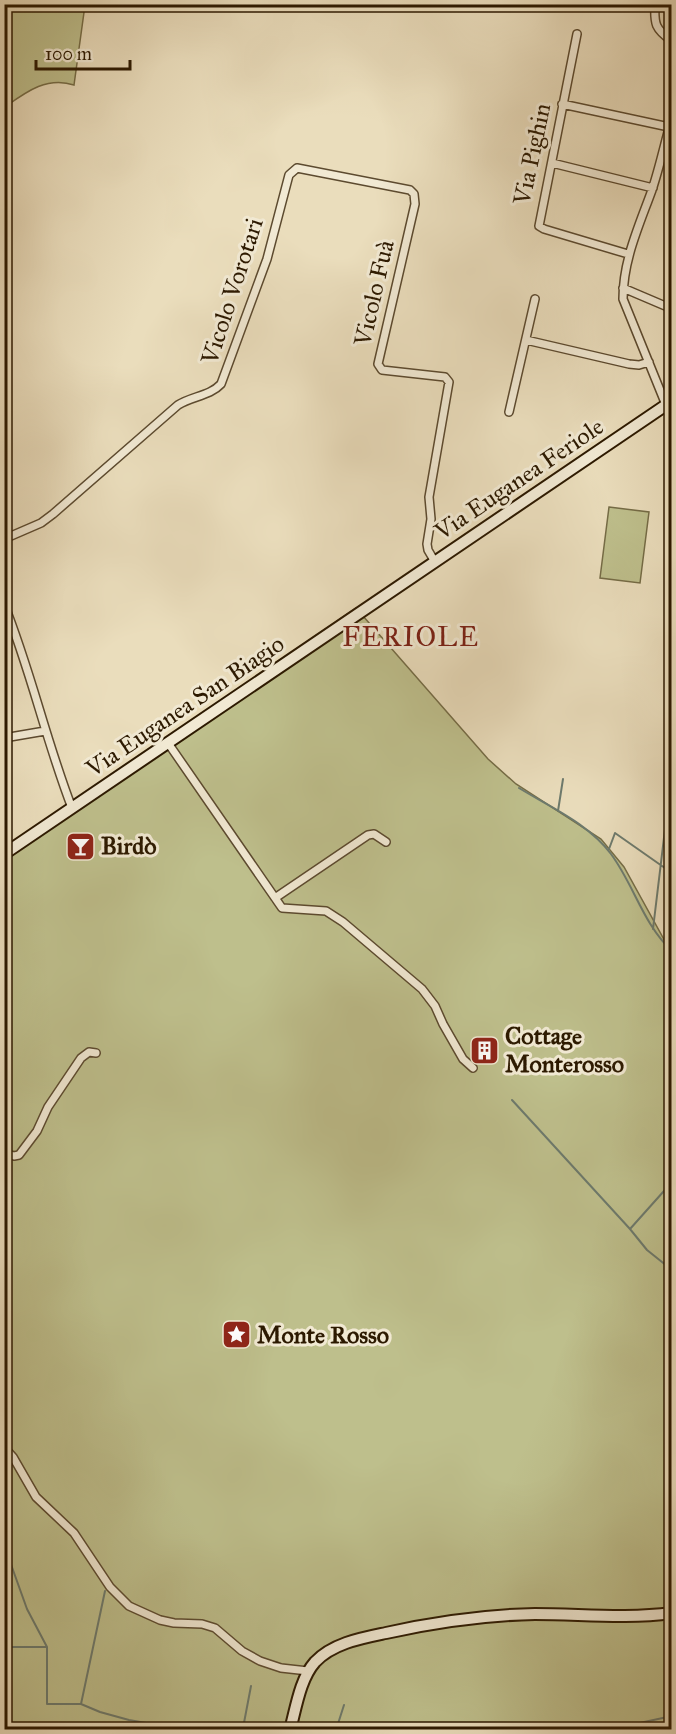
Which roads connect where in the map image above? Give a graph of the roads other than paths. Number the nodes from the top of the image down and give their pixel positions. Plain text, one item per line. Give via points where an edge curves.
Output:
1 (656, 4) edge
2 (577, 34) dead end
3 (672, 41) edge
4 (562, 104) junction
5 (672, 117) edge
6 (669, 127) junction
7 (552, 163) junction
8 (653, 188) junction
9 (410, 190) joint
10 (628, 254) junction
11 (623, 288) junction
12 (535, 299) dead end
13 (672, 304) edge
14 (526, 339) junction
15 (649, 362) junction
16 (669, 403) edge
17 (509, 412) dead end
18 (4, 539) edge
19 (435, 561) junction
20 (390, 592) joint
21 (4, 604) edge
22 (45, 731) junction
23 (4, 738) edge
24 (168, 743) junction
25 (72, 808) junction
26 (386, 842) dead end
27 (4, 854) edge
28 (275, 898) junction
29 (96, 1053) dead end
30 (473, 1068) dead end
31 (4, 1152) edge
32 (4, 1447) edge
33 (672, 1613) edge
34 (308, 1671) junction
35 (290, 1730) edge

1 - 3 street via 656,26
2 - 4 street, Via Pighin
4 - 6 street
4 - 7 street, Via Pighin
5 - 6 street
6 - 8 street
7 - 8 street
7 - 10 street, Via Pighin via 539,226
8 - 10 street
9 - 18 street, Vicolo Vorotari via 304,169 292,171 264,269 221,384 178,405 41,523
9 - 19 street, Vicolo Fuà via 415,204 378,364 382,370 445,377 449,382 429,497 427,544
10 - 11 street
11 - 13 street via 670,308
11 - 15 street via 623,299
12 - 14 street
14 - 15 street via 629,364
14 - 17 street
15 - 16 street
16 - 19 main road, Via Euganea Feriole
19 - 20 main road, Via Euganea Feriole
20 - 24 main road, Via Euganea San Biagio
21 - 22 street
22 - 23 street
22 - 25 street
24 - 25 main road, Via Euganea San Biagio
24 - 28 street
25 - 27 main road, Via Euganea San Biagio
26 - 28 street via 374,834 368,835
28 - 30 street via 282,908 326,911 422,989 463,1059
29 - 31 street via 89,1052 81,1058 19,1155
32 - 34 street via 36,1497 74,1533 110,1587 129,1606 160,1620 215,1628 260,1661
33 - 34 main road via 635,1617 534,1614 416,1626 334,1648
34 - 35 main road

